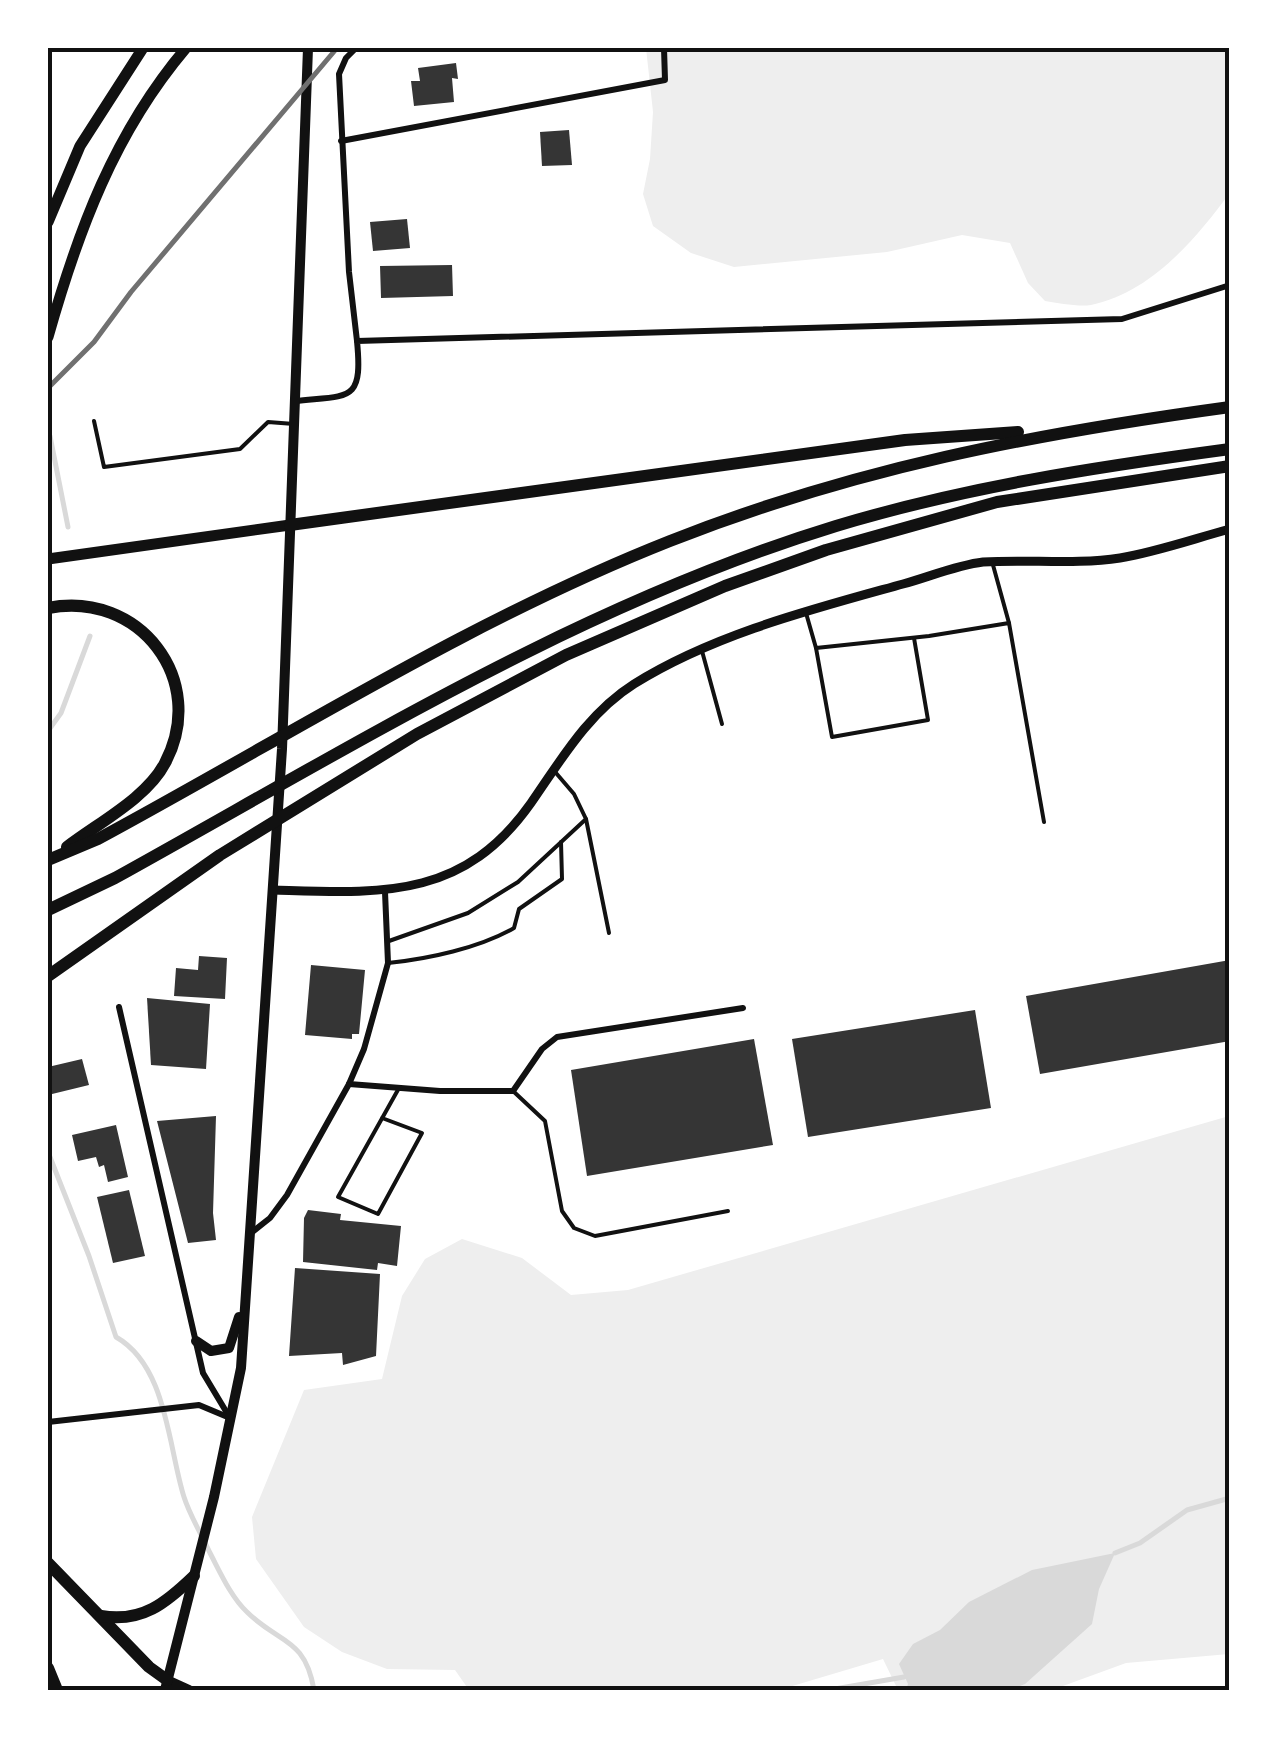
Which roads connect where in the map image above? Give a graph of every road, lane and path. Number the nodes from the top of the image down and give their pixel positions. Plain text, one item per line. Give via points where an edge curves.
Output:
1 (142, 48) edge
2 (186, 48) edge
3 (308, 48) edge
4 (356, 48) edge
5 (664, 48) edge
6 (341, 140) junction
7 (48, 222) edge
8 (1230, 285) edge
9 (48, 338) edge
10 (357, 341) junction
11 (295, 400) junction
12 (1230, 408) edge
13 (94, 421) dead end
14 (294, 424) junction
15 (1080, 428) junction
16 (1230, 449) edge
17 (1230, 466) edge
18 (290, 525) junction
19 (1230, 530) edge
20 (50, 557) edge
21 (992, 562) junction
22 (48, 608) edge
23 (806, 613) junction
24 (1009, 624) junction
25 (914, 638) junction
26 (816, 648) junction
27 (702, 650) junction
28 (722, 724) dead end
29 (554, 769) junction
30 (586, 819) junction
31 (1044, 822) dead end
32 (561, 842) junction
33 (50, 859) edge
34 (273, 890) junction
35 (385, 892) junction
36 (48, 910) edge
37 (608, 933) dead end
38 (389, 941) junction
39 (388, 963) junction
40 (48, 976) edge
41 (119, 1007) dead end
42 (743, 1008) dead end
43 (349, 1084) junction
44 (398, 1088) junction
45 (514, 1091) junction
46 (382, 1118) junction
47 (728, 1210) dead end
48 (249, 1234) junction
49 (245, 1292) junction
50 (196, 1341) junction
51 (231, 1419) junction
52 (48, 1422) edge
53 (48, 1563) edge
54 (194, 1576) junction
55 (99, 1616) junction
56 (48, 1668) edge
57 (166, 1685) edge
58 (52, 1689) edge
59 (190, 1690) edge

1 - 7 main road via 80,146
2 - 9 main road via 112,157 71,254
3 - 11 main road
4 - 6 street via 339,74
5 - 6 street via 665,80
6 - 10 street
8 - 10 street via 1122,319
10 - 11 street via 360,378 352,391
11 - 14 main road
12 - 15 highway
13 - 14 lane via 104,467 240,449 268,422
14 - 18 main road
15 - 18 highway via 905,440
15 - 33 highway via 878,472 672,540 523,606 98,839
16 - 36 highway via 971,490 682,581 528,650
17 - 40 highway via 996,502 826,550 566,654 417,734 220,855
18 - 20 main road
18 - 34 main road
19 - 21 street via 1119,558
21 - 23 street
21 - 24 lane
22 - 33 highway via 98,608 133,624 165,659 180,718 165,763 149,785
23 - 26 lane
23 - 27 street
24 - 25 lane
24 - 31 lane
25 - 26 lane
25 - 26 lane via 928,720 832,736
27 - 28 lane
27 - 29 street via 631,686
29 - 30 lane
29 - 35 street via 505,836 470,862
30 - 32 lane
30 - 37 lane
32 - 38 lane via 518,882 468,913
32 - 39 lane via 562,878 519,909 514,928
34 - 35 street
34 - 48 main road
35 - 38 street
38 - 39 street
39 - 43 street
41 - 50 street
42 - 45 street via 557,1037
43 - 44 street
43 - 48 street via 287,1195
44 - 45 street
44 - 46 lane
45 - 47 lane via 545,1121 562,1211 574,1228 595,1236
46 - 46 lane via 338,1197 378,1214 422,1133
48 - 49 main road
49 - 50 main road via 229,1348 211,1351
49 - 51 main road
50 - 51 street via 203,1372
51 - 52 street via 199,1405
51 - 54 main road
53 - 55 highway
54 - 55 highway via 142,1616
54 - 57 main road
55 - 57 highway
56 - 58 highway
57 - 59 main road

